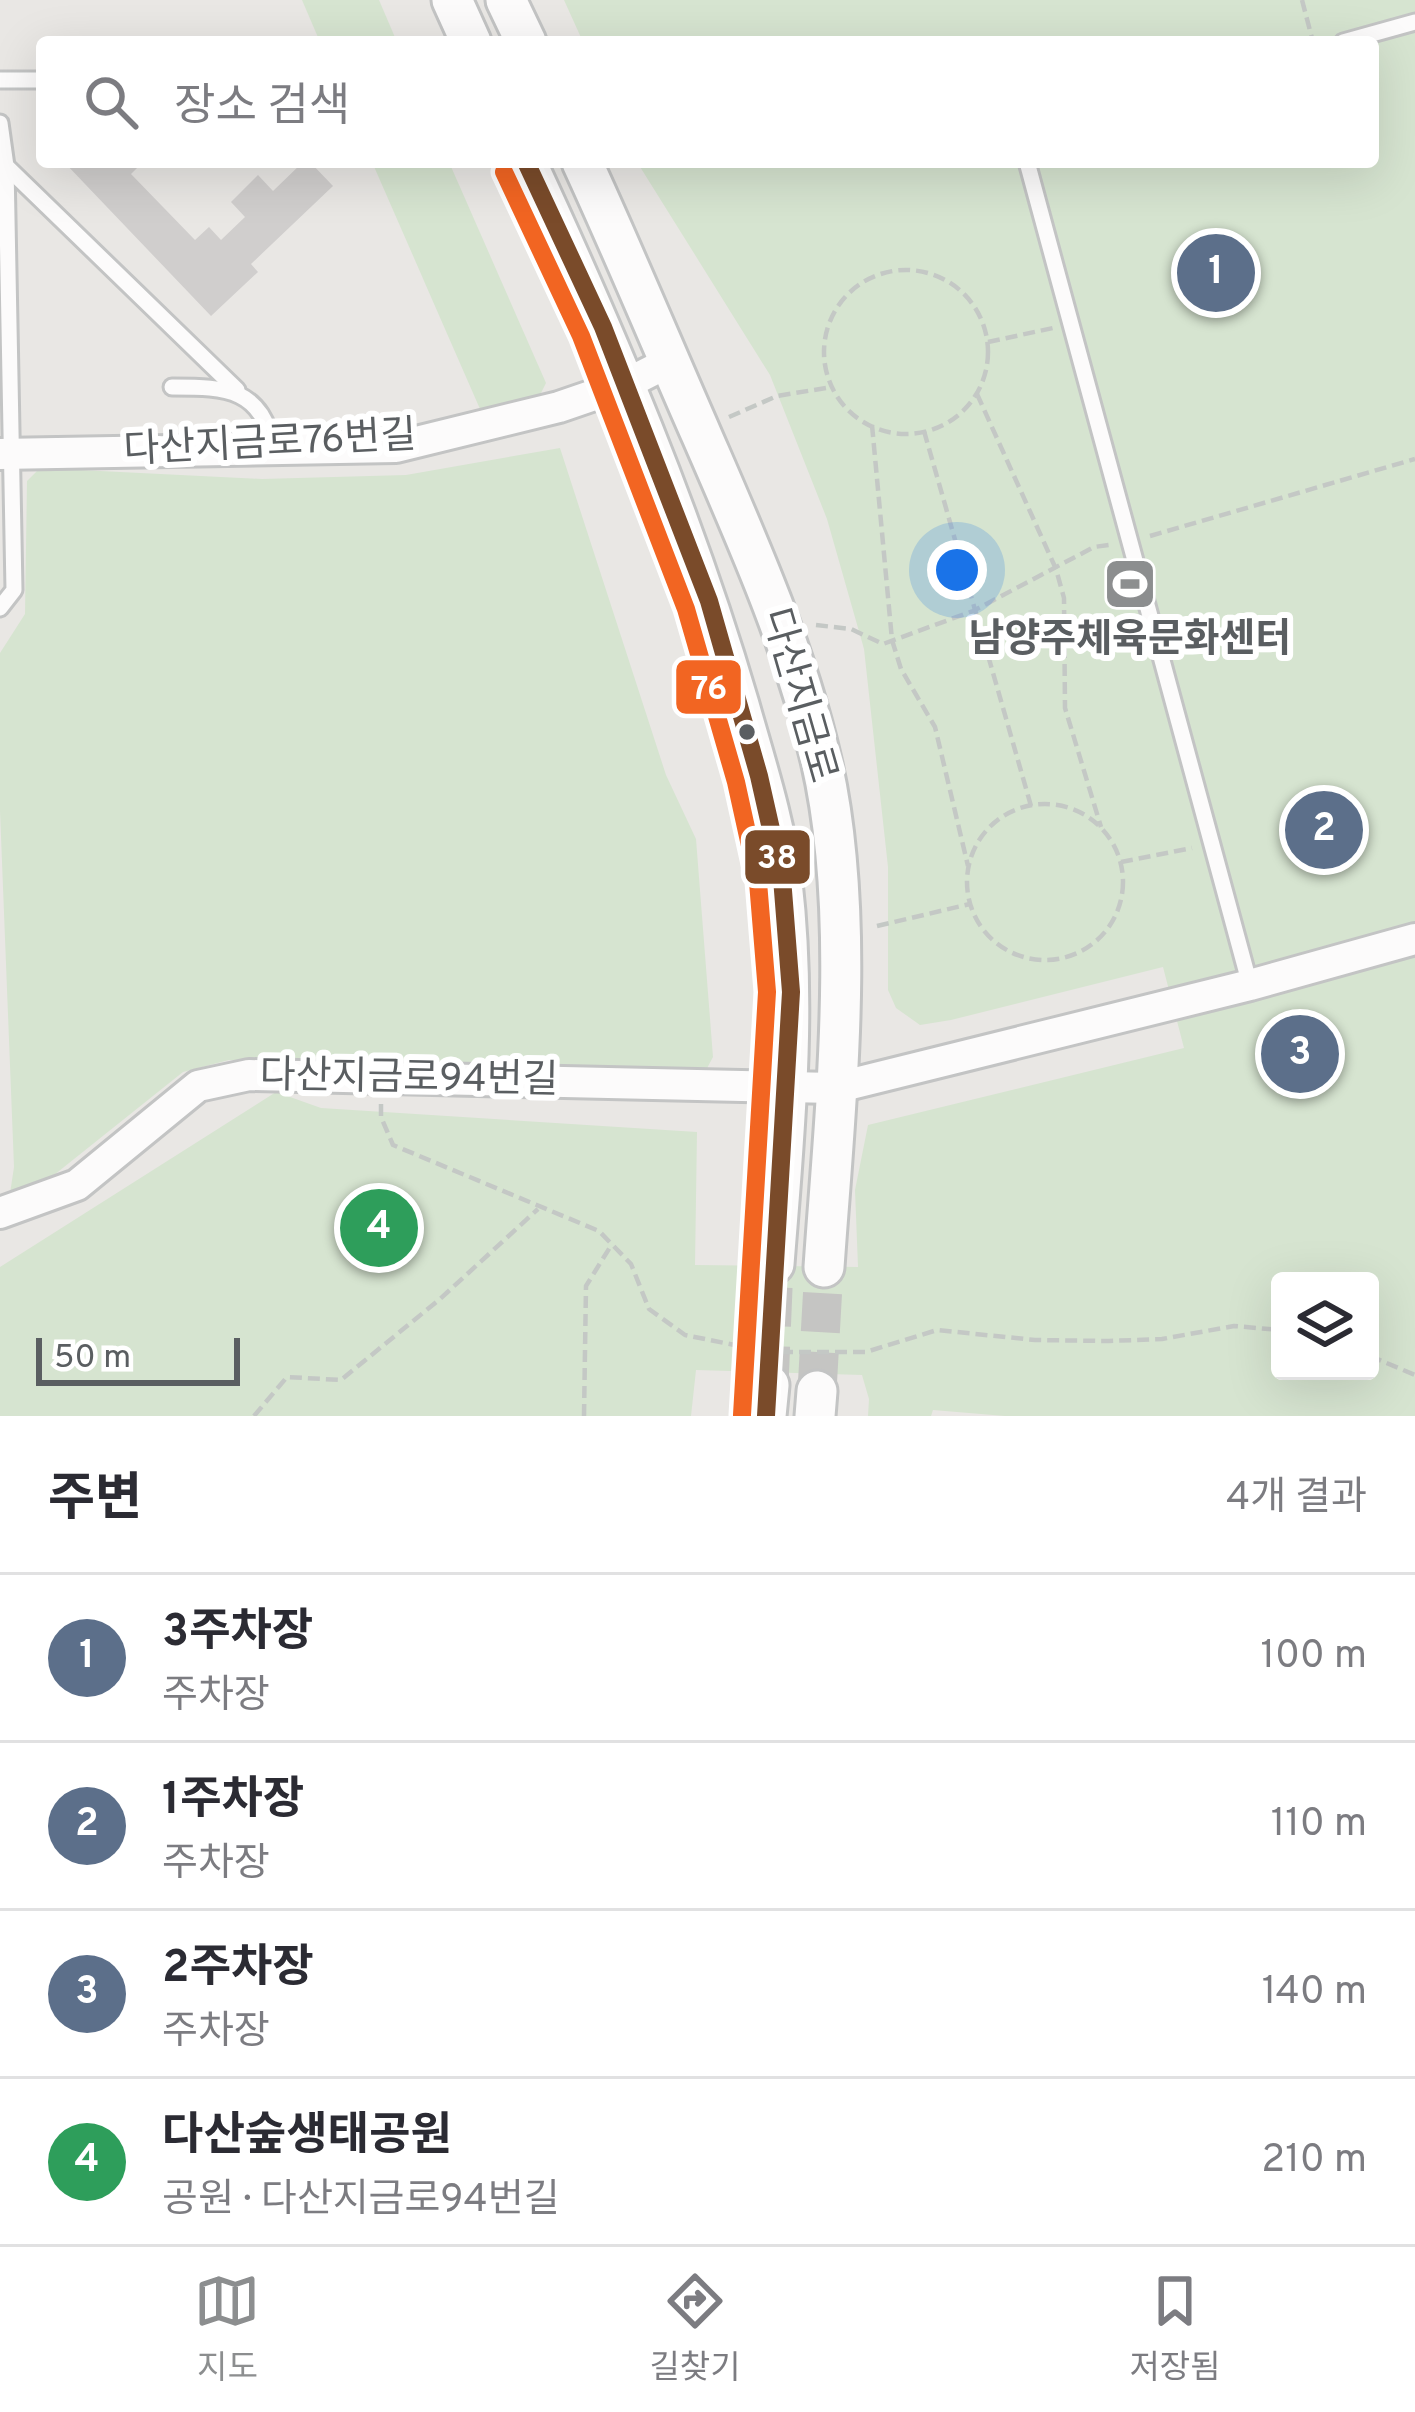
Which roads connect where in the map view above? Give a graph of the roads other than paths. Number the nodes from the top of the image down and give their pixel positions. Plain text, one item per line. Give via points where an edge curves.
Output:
1 (452, 0) edge
2 (506, 0) edge
3 (1415, 22) edge
4 (468, 36) edge
5 (523, 36) edge
6 (1365, 36) edge
7 (0, 80) edge
8 (36, 80) edge
9 (0, 123) edge
10 (6, 166) junction
11 (529, 168) edge
12 (585, 168) edge
13 (1029, 168) edge
14 (670, 361) junction
15 (626, 385) junction
16 (172, 387) dead end
17 (237, 390) junction
18 (5, 403) edge
19 (274, 451) junction
20 (5, 454) edge
21 (0, 608) edge
22 (1415, 939) edge
23 (1250, 985) junction
24 (788, 1088) junction
25 (835, 1088) junction
26 (0, 1213) edge
27 (774, 1264) tunnel mouth
28 (824, 1267) tunnel mouth

1 - 4 street
2 - 5 street
3 - 6 lane
7 - 8 lane
9 - 10 lane
10 - 17 lane
10 - 18 lane
11 - 15 street, 다산지금로
12 - 14 street, 다산지금로
13 - 23 lane
14 - 15 street, 다산지금로76번길
14 - 25 street, 다산지금로 via 788,643 822,763 837,876
15 - 19 street, 다산지금로76번길 via 397,447
15 - 24 street, 다산지금로 via 709,601 759,776 784,901
16 - 17 lane
17 - 19 lane via 256,408
18 - 20 lane
19 - 20 street, 다산지금로76번길
20 - 21 lane via 14,590
22 - 23 street, 다산지금로94번길
23 - 25 street, 다산지금로94번길
24 - 25 street, 다산지금로94번길
24 - 26 street, 다산지금로94번길 via 249,1075 198,1086 77,1185
24 - 27 street, 다산지금로
25 - 28 street, 다산지금로

